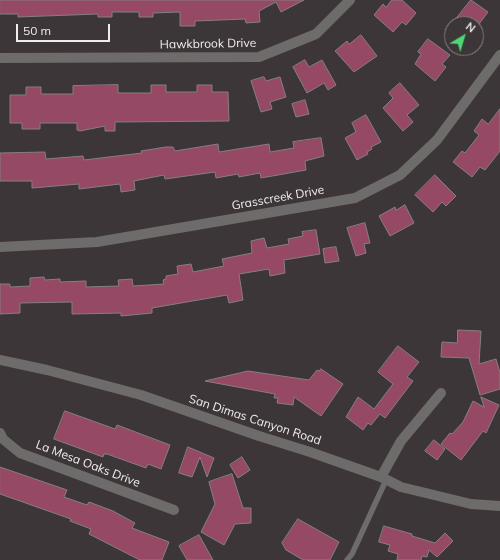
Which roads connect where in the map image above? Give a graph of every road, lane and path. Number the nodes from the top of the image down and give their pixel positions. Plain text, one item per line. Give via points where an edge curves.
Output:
1 (350, 0) edge
2 (500, 55) edge
3 (0, 58) edge
4 (0, 246) edge
5 (0, 360) edge
6 (441, 393) dead end
7 (0, 433) edge
8 (383, 478) junction
9 (500, 506) edge
10 (174, 510) dead end
11 (347, 560) edge

1 - 3 street, Hawkbrook Drive via 316,34 259,57
2 - 4 street, Grasscreek Drive via 437,140 400,175 355,198 97,242
5 - 8 street, San Dimas Canyon Road via 141,395
6 - 8 street via 401,440
7 - 10 street, La Mesa Oaks Drive via 3,439 20,453
8 - 9 street, San Dimas Canyon Road via 402,487 446,499
8 - 11 lane via 352,554

